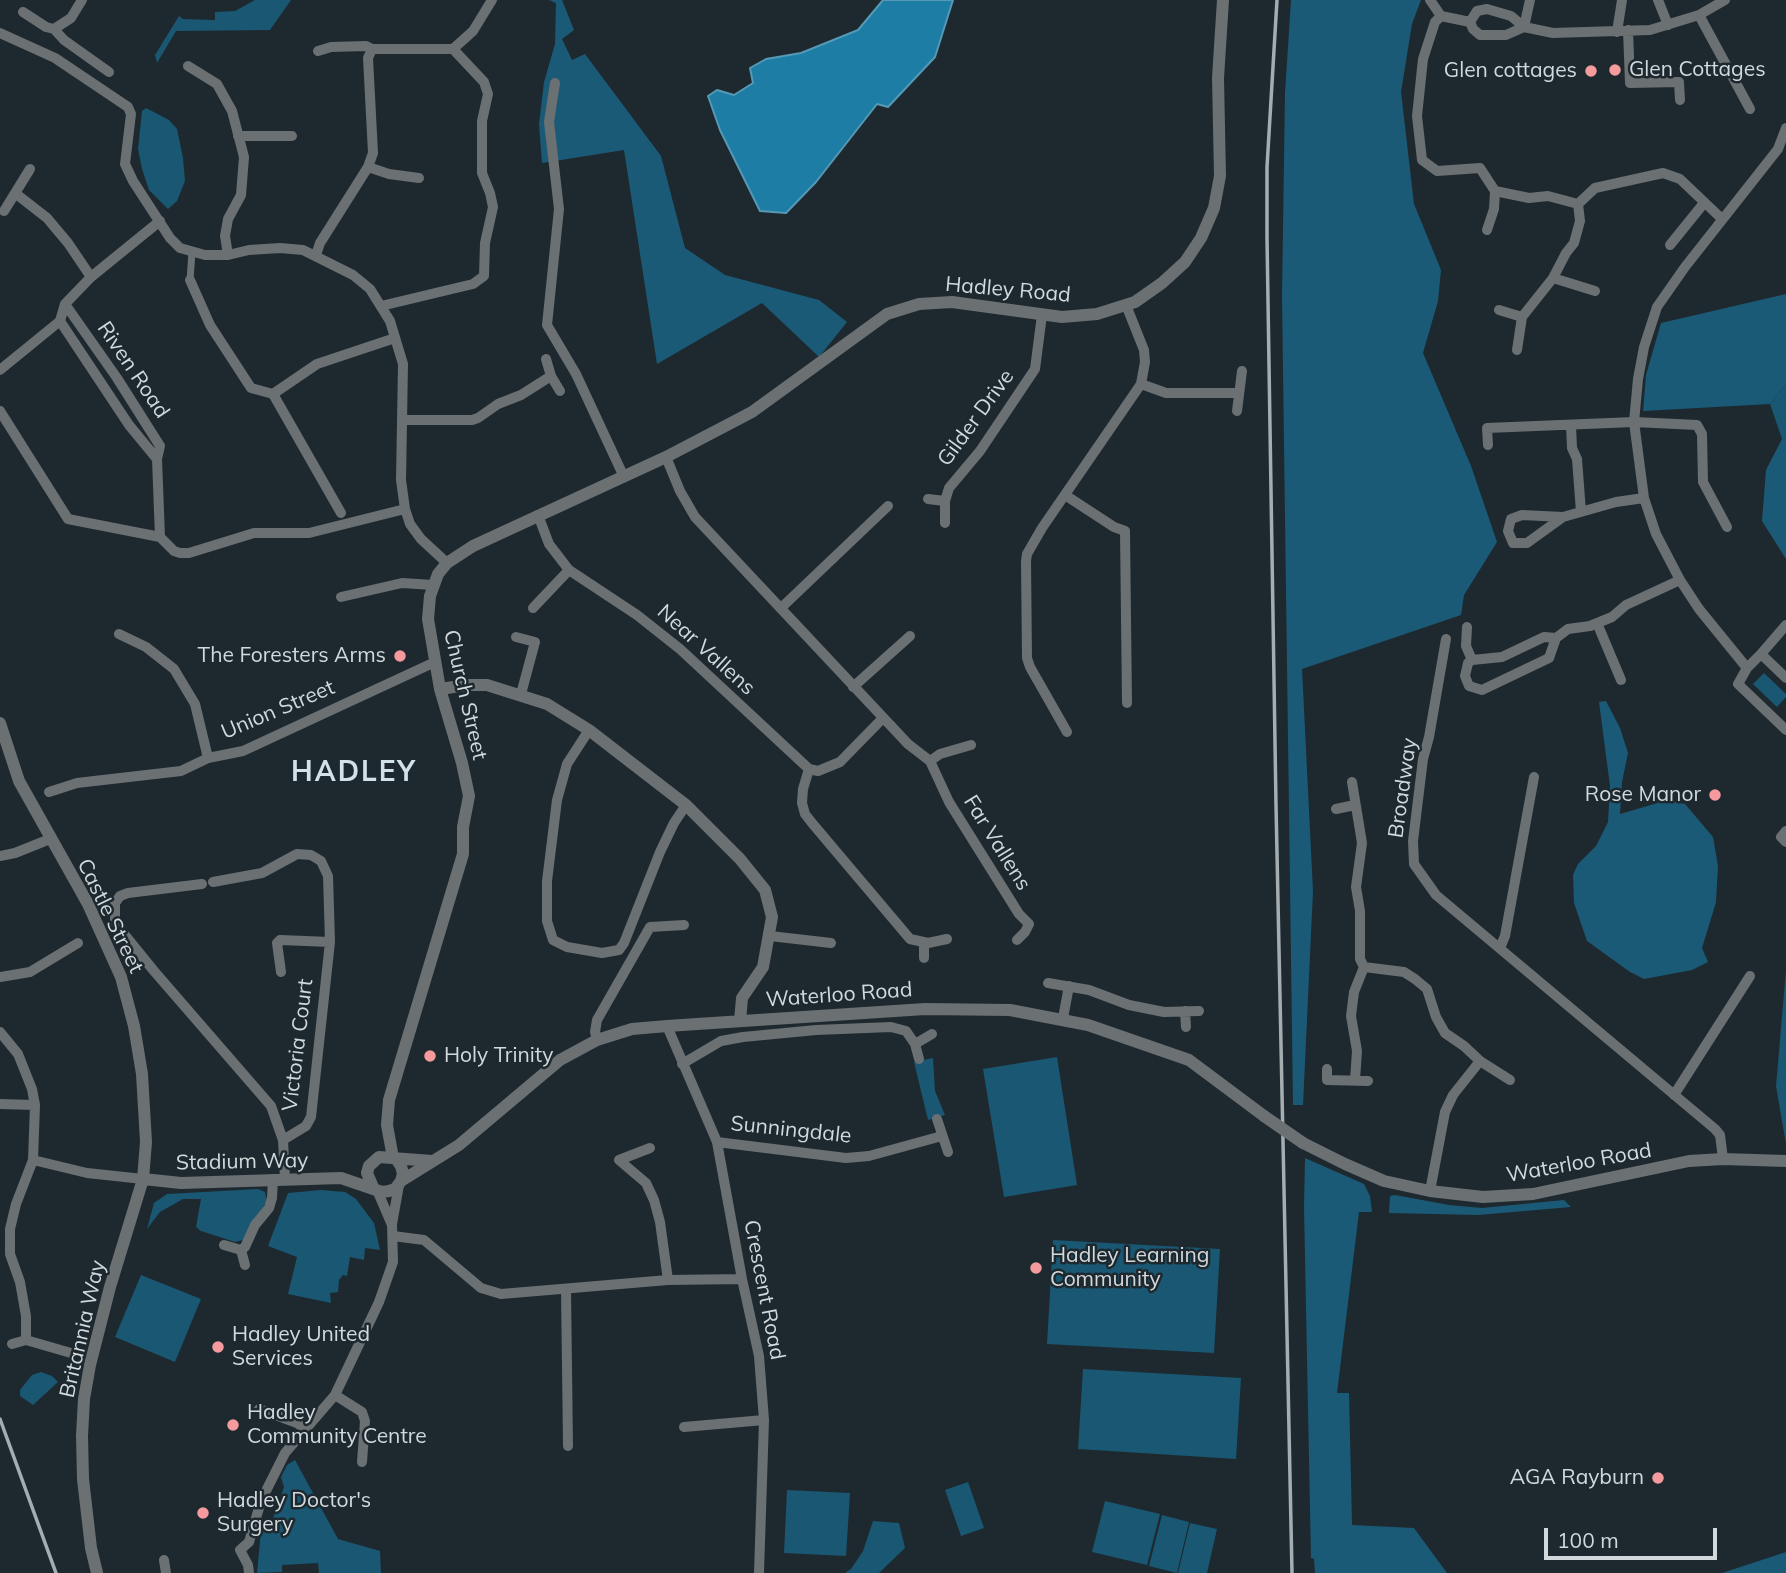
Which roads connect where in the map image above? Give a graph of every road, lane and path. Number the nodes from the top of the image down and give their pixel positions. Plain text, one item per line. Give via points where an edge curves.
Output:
1 (82, 0) edge
2 (492, 0) edge
3 (1223, 0) edge
4 (1430, 0) edge
5 (1530, 0) edge
6 (1622, 0) edge
7 (1658, 0) edge
8 (1726, 0) edge
9 (23, 12) dead end
10 (1699, 15) junction
11 (1441, 16) junction
12 (1470, 22) junction
13 (1668, 25) junction
14 (1524, 27) junction
15 (54, 29) junction
16 (1628, 30) junction
17 (1617, 32) junction
18 (0, 33) edge
19 (453, 49) junction
20 (372, 50) junction
21 (318, 51) dead end
22 (188, 66) dead end
23 (109, 72) dead end
24 (555, 83) dead end
25 (1680, 100) dead end
26 (1750, 109) dead end
27 (1785, 132) edge
28 (239, 136) junction
29 (292, 136) dead end
30 (368, 167) junction
31 (30, 169) dead end
32 (419, 178) dead end
33 (1496, 191) junction
34 (15, 193) junction
35 (1704, 203) junction
36 (1578, 204) junction
37 (4, 211) dead end
38 (1722, 219) junction
39 (160, 221) junction
40 (1487, 230) dead end
41 (1670, 245) dead end
42 (192, 252) junction
43 (228, 255) junction
44 (316, 255) junction
45 (91, 277) junction
46 (1553, 278) junction
47 (190, 280) joint
48 (1595, 291) dead end
49 (65, 304) junction
50 (1126, 305) junction
51 (381, 306) junction
52 (1499, 310) dead end
53 (1042, 315) junction
54 (1522, 317) junction
55 (60, 321) junction
56 (395, 338) junction
57 (846, 344) joint
58 (1517, 350) dead end
59 (545, 359) dead end
60 (0, 370) edge
61 (1242, 371) dead end
62 (551, 376) junction
63 (1141, 384) junction
64 (278, 390) junction
65 (560, 390) dead end
66 (1238, 393) junction
67 (0, 411) edge
68 (1237, 411) dead end
69 (402, 420) junction
70 (1634, 422) junction
71 (1571, 425) junction
72 (1488, 445) dead end
73 (666, 457) junction
74 (157, 459) junction
75 (624, 477) junction
76 (1066, 495) junction
77 (1644, 498) junction
78 (928, 499) dead end
79 (945, 501) junction
80 (888, 506) dead end
81 (405, 509) junction
82 (1581, 512) junction
83 (341, 513) joint
84 (538, 516) junction
85 (1563, 517) junction
86 (944, 523) dead end
87 (343, 525) junction
88 (1727, 527) dead end
89 (160, 537) junction
90 (447, 563) junction
91 (569, 570) junction
92 (1680, 580) junction
93 (433, 584) junction
94 (341, 597) dead end
95 (533, 608) dead end
96 (780, 608) junction
97 (1597, 623) junction
98 (1786, 625) edge
99 (1466, 627) dead end
100 (119, 634) dead end
101 (910, 636) dead end
102 (516, 637) dead end
103 (1556, 638) junction
104 (1446, 639) dead end
105 (1761, 654) junction
106 (1472, 660) junction
107 (435, 662) junction
108 (1747, 668) junction
109 (1786, 678) edge
110 (1621, 680) dead end
111 (853, 687) junction
112 (440, 689) junction
113 (522, 694) junction
114 (1127, 703) dead end
115 (883, 718) junction
116 (0, 723) edge
117 (589, 730) junction
118 (1786, 730) edge
119 (1067, 732) dead end
120 (971, 745) dead end
121 (208, 758) junction
122 (930, 761) junction
123 (810, 769) junction
124 (1534, 777) dead end
125 (1352, 782) dead end
126 (50, 792) dead end
127 (686, 805) junction
128 (1355, 805) junction
129 (1336, 809) dead end
130 (1786, 831) edge
131 (50, 839) junction
132 (1786, 842) edge
133 (0, 856) edge
134 (213, 883) dead end
135 (202, 884) dead end
136 (684, 925) dead end
137 (770, 936) junction
138 (947, 939) dead end
139 (1017, 940) dead end
140 (330, 942) junction
141 (924, 942) junction
142 (78, 943) dead end
143 (831, 943) dead end
144 (1500, 948) junction
145 (923, 958) dead end
146 (1364, 967) junction
147 (281, 972) dead end
148 (1750, 976) dead end
149 (0, 977) edge
150 (1048, 983) dead end
151 (1069, 986) junction
152 (1185, 1011) junction
153 (1199, 1011) dead end
154 (1063, 1018) junction
155 (740, 1021) junction
156 (667, 1026) junction
157 (1186, 1027) dead end
158 (0, 1032) edge
159 (932, 1034) dead end
160 (597, 1040) junction
161 (915, 1044) junction
162 (919, 1059) dead end
163 (1480, 1061) junction
164 (682, 1063) junction
165 (1328, 1069) dead end
166 (1355, 1080) junction
167 (1510, 1080) dead end
168 (1368, 1081) dead end
169 (1674, 1095) junction
170 (0, 1104) edge
171 (35, 1105) junction
172 (937, 1119) dead end
173 (942, 1136) junction
174 (283, 1140) junction
175 (717, 1142) junction
176 (650, 1148) dead end
177 (948, 1152) dead end
178 (395, 1159) junction
179 (1723, 1159) junction
180 (33, 1160) junction
181 (432, 1161) junction
182 (1786, 1161) edge
183 (369, 1166) junction
184 (341, 1178) junction
185 (142, 1179) junction
186 (279, 1179) junction
187 (400, 1183) junction
188 (375, 1188) junction
189 (1430, 1191) junction
190 (392, 1225) junction
191 (393, 1237) junction
192 (224, 1245) dead end
193 (241, 1250) junction
194 (245, 1265) dead end
195 (742, 1279) junction
196 (668, 1280) junction
197 (566, 1289) junction
198 (26, 1340) junction
199 (12, 1344) dead end
200 (71, 1353) dead end
201 (335, 1395) junction
202 (259, 1409) dead end
203 (764, 1420) junction
204 (684, 1427) dead end
205 (305, 1429) junction
206 (568, 1446) dead end
207 (362, 1462) dead end
208 (164, 1560) dead end
209 (759, 1572) edge
210 (97, 1573) edge
211 (166, 1573) edge
212 (249, 1573) edge

1 - 15 street via 71,18
2 - 19 street via 473,31
3 - 50 street, Hadley Road via 1218,78 1220,176 1214,208 1185,262 1162,284
4 - 11 street
5 - 14 street
6 - 17 street
7 - 13 street
8 - 10 street
9 - 15 street
10 - 13 street
10 - 26 street
11 - 12 street
11 - 33 street via 1423,59 1417,116 1422,159 1437,172 1480,168
12 - 14 street via 1480,35 1506,36
12 - 14 street via 1477,10 1487,9 1511,16
13 - 16 street
14 - 17 street via 1552,33
15 - 23 street
16 - 17 street
16 - 25 street via 1630,83 1679,82
18 - 39 street via 55,58 128,107 125,164
19 - 20 street
19 - 51 street via 484,82 488,94 482,121 482,173 493,207 484,276 472,284
20 - 21 street via 366,46
20 - 30 street via 368,58 373,153
22 - 28 street via 217,83
24 - 75 street via 549,122 559,209 547,325 576,374
27 - 38 street via 1778,149
28 - 29 street
28 - 43 street via 244,157 241,195 228,219
30 - 32 street
30 - 44 street
31 - 34 street
33 - 36 street
33 - 40 street
34 - 37 street
34 - 45 street via 47,218
35 - 36 street via 1680,179 1663,173 1595,188
35 - 38 street
35 - 41 street
36 - 46 street via 1580,221 1574,243
38 - 70 street via 1657,307 1644,347
39 - 42 street via 180,248
39 - 45 street
42 - 43 street
42 - 47 street
43 - 44 street via 280,248
44 - 51 street via 360,280
45 - 49 street
46 - 48 street
46 - 54 street
47 - 64 street via 210,326 251,388
49 - 55 street
49 - 74 street, Riven Road via 160,446
50 - 53 street, Hadley Road via 1097,314
50 - 63 street via 1144,351
51 - 56 street
52 - 54 street
53 - 57 street, Hadley Road via 952,302 919,304 887,314
53 - 79 street, Gilder Drive via 1035,369 949,488
54 - 58 street
55 - 60 street
55 - 74 street, Riven Road
56 - 64 street via 317,364
56 - 69 street via 403,364
57 - 73 street, Church Street via 752,412
59 - 62 street
61 - 66 street
62 - 65 street
62 - 69 street via 472,421
63 - 66 street via 1166,393
63 - 76 street
64 - 83 street
66 - 68 street
67 - 89 street via 68,519
69 - 81 street
70 - 71 street
70 - 77 street
70 - 88 street via 1697,425 1702,434 1703,482
71 - 72 street via 1487,428
71 - 82 street
73 - 75 street, Church Street
73 - 96 street, Far Vallens via 695,517
74 - 89 street, Riven Road
75 - 84 street, Church Street
76 - 114 street via 1125,531
76 - 119 street via 1027,554 1026,645 1030,667
77 - 82 street
77 - 92 street
78 - 79 street, Gilder Drive
79 - 86 street, Gilder Drive
80 - 96 street
81 - 87 street
81 - 90 street via 421,539
82 - 85 street
83 - 87 street
84 - 90 street, Church Street
84 - 91 street, Near Vallens via 549,544
85 - 85 street via 1522,515 1511,519 1508,531 1513,543 1527,543
87 - 89 street via 309,533 263,531 189,553 174,551
90 - 93 street, Church Street
91 - 95 street
91 - 123 street, Near Vallens via 680,649
92 - 97 street
92 - 108 street
93 - 94 street via 402,583
93 - 107 street, Church Street via 428,619
96 - 111 street, Far Vallens
97 - 103 street via 1567,629
97 - 110 street
98 - 105 street
99 - 106 street
100 - 121 street via 146,647 174,669 195,704
101 - 111 street
102 - 113 street via 535,642
103 - 106 street via 1544,637 1502,656
103 - 106 street via 1549,659 1482,690 1469,686 1465,676
104 - 144 street, Broadway via 1423,759 1414,864 1436,895
105 - 108 street
105 - 109 street
107 - 112 street, Church Street
107 - 121 street, Union Street via 243,751
108 - 118 street via 1738,684
111 - 115 street, Far Vallens
112 - 113 street via 477,685
112 - 178 street, Church Street via 469,796 463,854 389,1100 387,1125
113 - 117 street
115 - 122 street, Far Vallens
115 - 123 street via 839,762 818,771
116 - 131 street, Castle Street via 19,781
117 - 127 street
117 - 127 street via 567,764 557,800 547,881 547,921 553,940 602,953 619,950 660,852
120 - 122 street
121 - 126 street, Union Street via 181,771 77,783
122 - 139 street, Far Vallens via 949,802 1029,924
123 - 141 street via 803,789 805,814 910,939
124 - 144 street
125 - 128 street
127 - 137 street via 765,890 772,917
128 - 129 street
128 - 146 street via 1362,843 1356,887
130 - 132 street via 1781,837
131 - 133 street
131 - 185 street, Castle Street via 88,904 128,1001 142,1074 146,1142
134 - 140 street, Victoria Court via 262,873 297,854 316,857 328,876
135 - 174 street, Castle Street via 120,896 113,913 115,923 271,1106
136 - 160 street via 650,927 597,1020
137 - 143 street
137 - 155 street via 763,967 742,998
138 - 141 street
140 - 147 street, Victoria Court via 280,940
140 - 174 street, Victoria Court via 314,1104 306,1126
141 - 145 street
142 - 149 street via 30,972
144 - 169 street, Broadway
146 - 163 street via 1404,972 1415,979 1427,989 1445,1033
146 - 166 street via 1351,1016 1357,1051
148 - 169 street
150 - 151 street
151 - 152 street via 1129,1005
151 - 154 street
152 - 153 street
152 - 157 street
154 - 155 street, Waterloo Road via 988,1008
154 - 189 street, Waterloo Road, bridge via 1189,1060 1303,1143 1384,1181
155 - 156 street, Waterloo Road
156 - 160 street, Waterloo Road via 632,1029
156 - 164 street, Crescent Road
158 - 171 street via 18,1054
159 - 161 street
160 - 181 street, Waterloo Road via 560,1060 459,1145
161 - 162 street
161 - 164 street via 906,1031 891,1027 816,1030 721,1041
163 - 167 street
163 - 189 street via 1445,1112
164 - 175 street, Crescent Road
165 - 166 street via 1327,1080
166 - 168 street
169 - 179 street, Broadway via 1716,1129
170 - 171 street
171 - 180 street
172 - 173 street
173 - 175 street, Sunningdale via 846,1158
173 - 177 street
174 - 186 street, Castle Street
175 - 195 street, Crescent Road
176 - 196 street via 619,1160 646,1183 654,1200
178 - 181 street
178 - 183 street via 379,1157
178 - 187 street via 403,1174
179 - 182 street, Waterloo Road
179 - 189 street, Waterloo Road via 1689,1161 1533,1194 1483,1197
180 - 185 street via 87,1173
180 - 198 street via 10,1229 10,1254 20,1282
181 - 187 street, Waterloo Road
183 - 184 street, Stadium Way
183 - 188 street via 369,1180
184 - 186 street, Stadium Way
184 - 188 street, Stadium Way
185 - 186 street, Stadium Way via 181,1183
185 - 210 street, Britannia Way via 84,1399 83,1479
186 - 193 street, Castle Street via 269,1208
187 - 188 street via 389,1191
187 - 190 street
188 - 190 street
190 - 191 street
191 - 197 street via 424,1240 481,1288 501,1294
191 - 201 street via 393,1262 379,1302
192 - 193 street
193 - 194 street
195 - 196 street
195 - 203 street, Crescent Road via 759,1356
196 - 197 street
197 - 206 street
198 - 199 street
198 - 200 street
201 - 205 street
201 - 207 street via 362,1412
202 - 205 street
203 - 204 street
203 - 209 street, Crescent Road
205 - 212 street via 285,1453 261,1501 249,1542 240,1549
208 - 211 street

